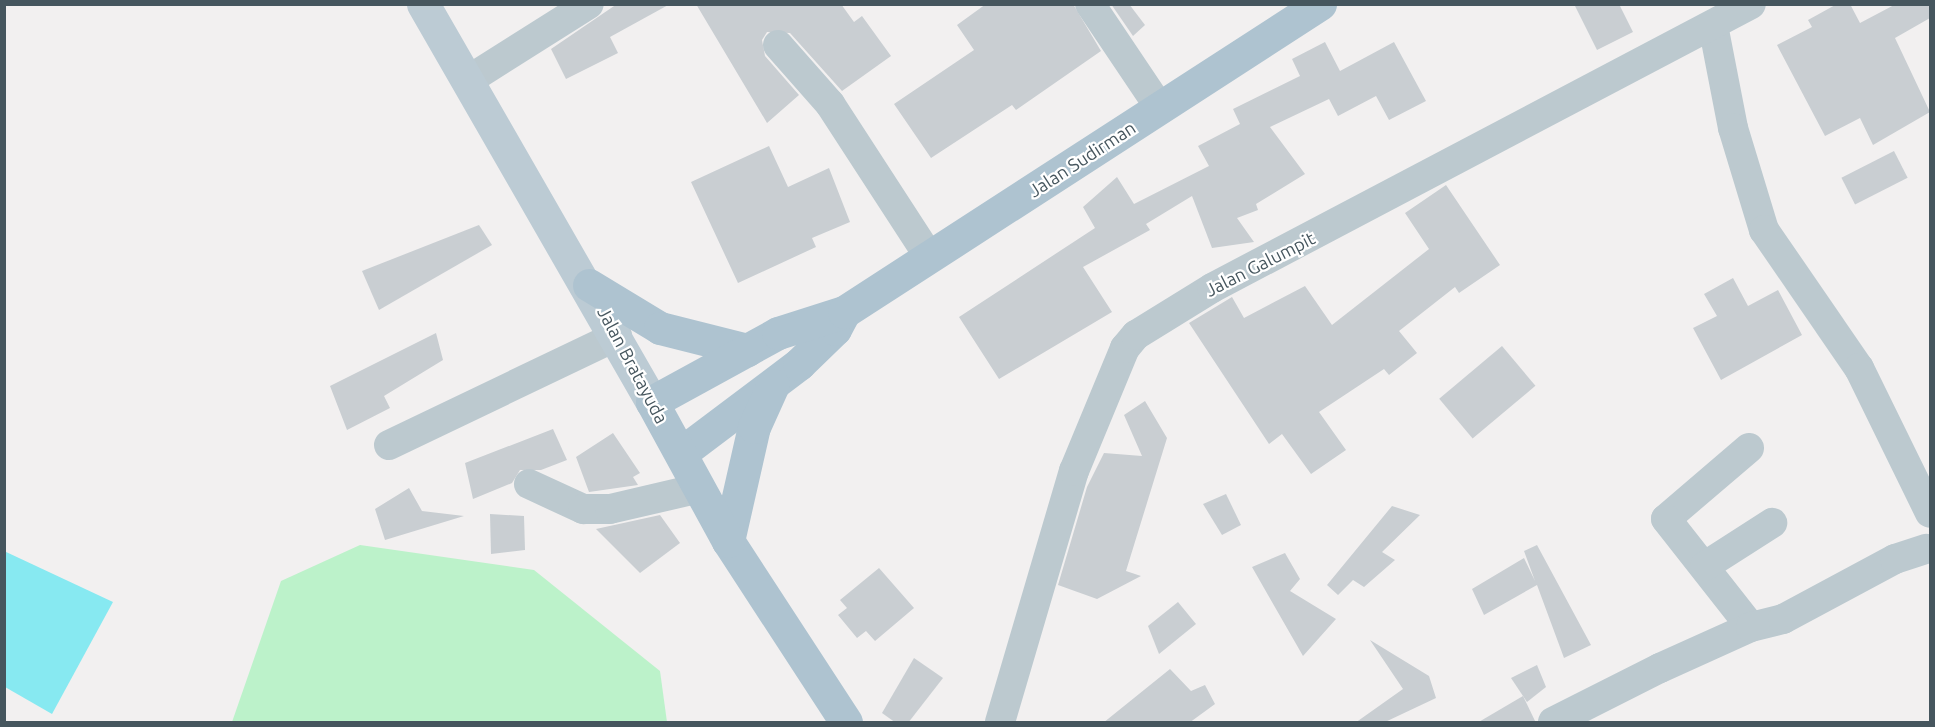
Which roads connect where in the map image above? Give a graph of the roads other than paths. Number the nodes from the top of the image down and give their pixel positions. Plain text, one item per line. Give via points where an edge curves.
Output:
1 (423, 4) edge
2 (589, 4) edge
3 (1090, 4) edge
4 (1320, 4) edge
5 (1751, 4) edge
6 (1713, 25) junction
7 (778, 45) dead end
8 (467, 81) junction
9 (1160, 108) junction
10 (928, 255) junction
11 (589, 285) junction
12 (844, 312) junction
13 (617, 336) junction
14 (747, 350) junction
15 (774, 383) junction
16 (652, 402) junction
17 (389, 445) dead end
18 (1749, 448) dead end
19 (681, 453) junction
20 (529, 484) dead end
21 (700, 488) junction
22 (1930, 513) edge
23 (1772, 523) dead end
24 (728, 541) junction
25 (1929, 549) edge
26 (1705, 566) junction
27 (1751, 627) junction
28 (846, 723) edge
29 (1000, 723) edge
30 (1553, 723) edge

1 - 8 street, Jalan Bratayuda
2 - 8 street
3 - 9 street
4 - 9 main road, Jalan Sudirman
5 - 6 street, Jalan Galumpit
6 - 22 street via 1733,128 1764,230 1859,368
6 - 29 street, Jalan Galumpit via 1212,288 1136,335 1125,348 1074,471
7 - 10 street via 830,104
8 - 11 street, Jalan Bratayuda
9 - 10 main road, Jalan Sudirman
10 - 12 main road, Jalan Sudirman
11 - 13 street, Jalan Bratayuda
11 - 14 main road via 660,328
12 - 14 main road
12 - 15 main road via 823,342
13 - 16 street, Jalan Bratayuda
13 - 17 street
14 - 16 main road
15 - 19 main road
15 - 24 main road via 754,427
16 - 19 main road, Jalan Bratayuda
18 - 26 street via 1666,519
19 - 21 main road, Jalan Bratayuda
20 - 21 street via 583,509 610,509
21 - 24 main road, Jalan Bratayuda
23 - 26 street
24 - 28 main road, Jalan Bratayuda
25 - 27 street via 1894,559 1783,619
26 - 27 street
27 - 30 street

